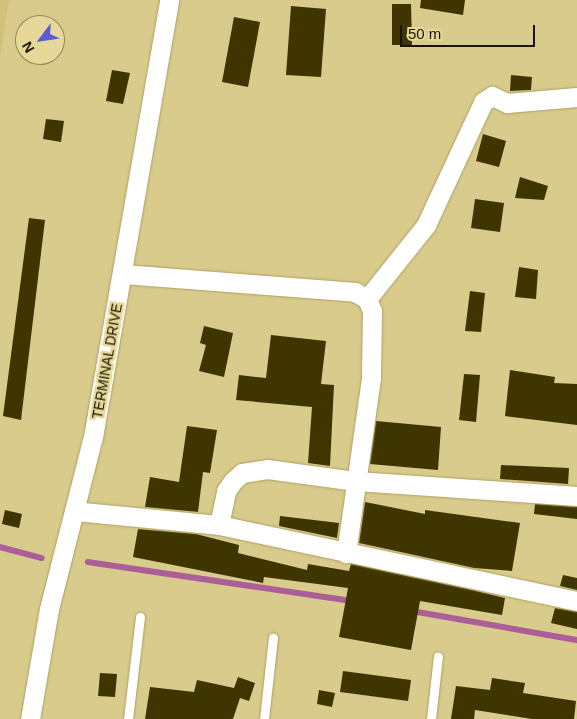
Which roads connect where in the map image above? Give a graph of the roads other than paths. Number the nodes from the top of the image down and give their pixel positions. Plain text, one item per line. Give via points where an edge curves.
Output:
1 (169, 0) edge
2 (577, 97) edge
3 (123, 274) junction
4 (367, 299) junction
5 (356, 481) junction
6 (577, 496) edge
7 (74, 511) junction
8 (219, 525) junction
9 (346, 553) junction
10 (577, 601) edge
11 (140, 617) dead end
12 (273, 637) dead end
13 (438, 656) dead end
14 (30, 719) edge
15 (128, 719) edge
16 (264, 719) edge
17 (431, 719) edge

1 - 3 street, TERMINAL DRIVE
2 - 4 street via 507,103 492,96 483,102 426,225
3 - 4 street via 355,292
3 - 7 street, TERMINAL DRIVE via 93,437
4 - 5 street via 372,311 371,378
5 - 6 street
5 - 8 street via 267,469 242,473 226,491
5 - 9 street
7 - 8 street
7 - 14 street, TERMINAL DRIVE via 49,609
8 - 9 street
9 - 10 street
11 - 15 lane
12 - 16 lane
13 - 17 lane

